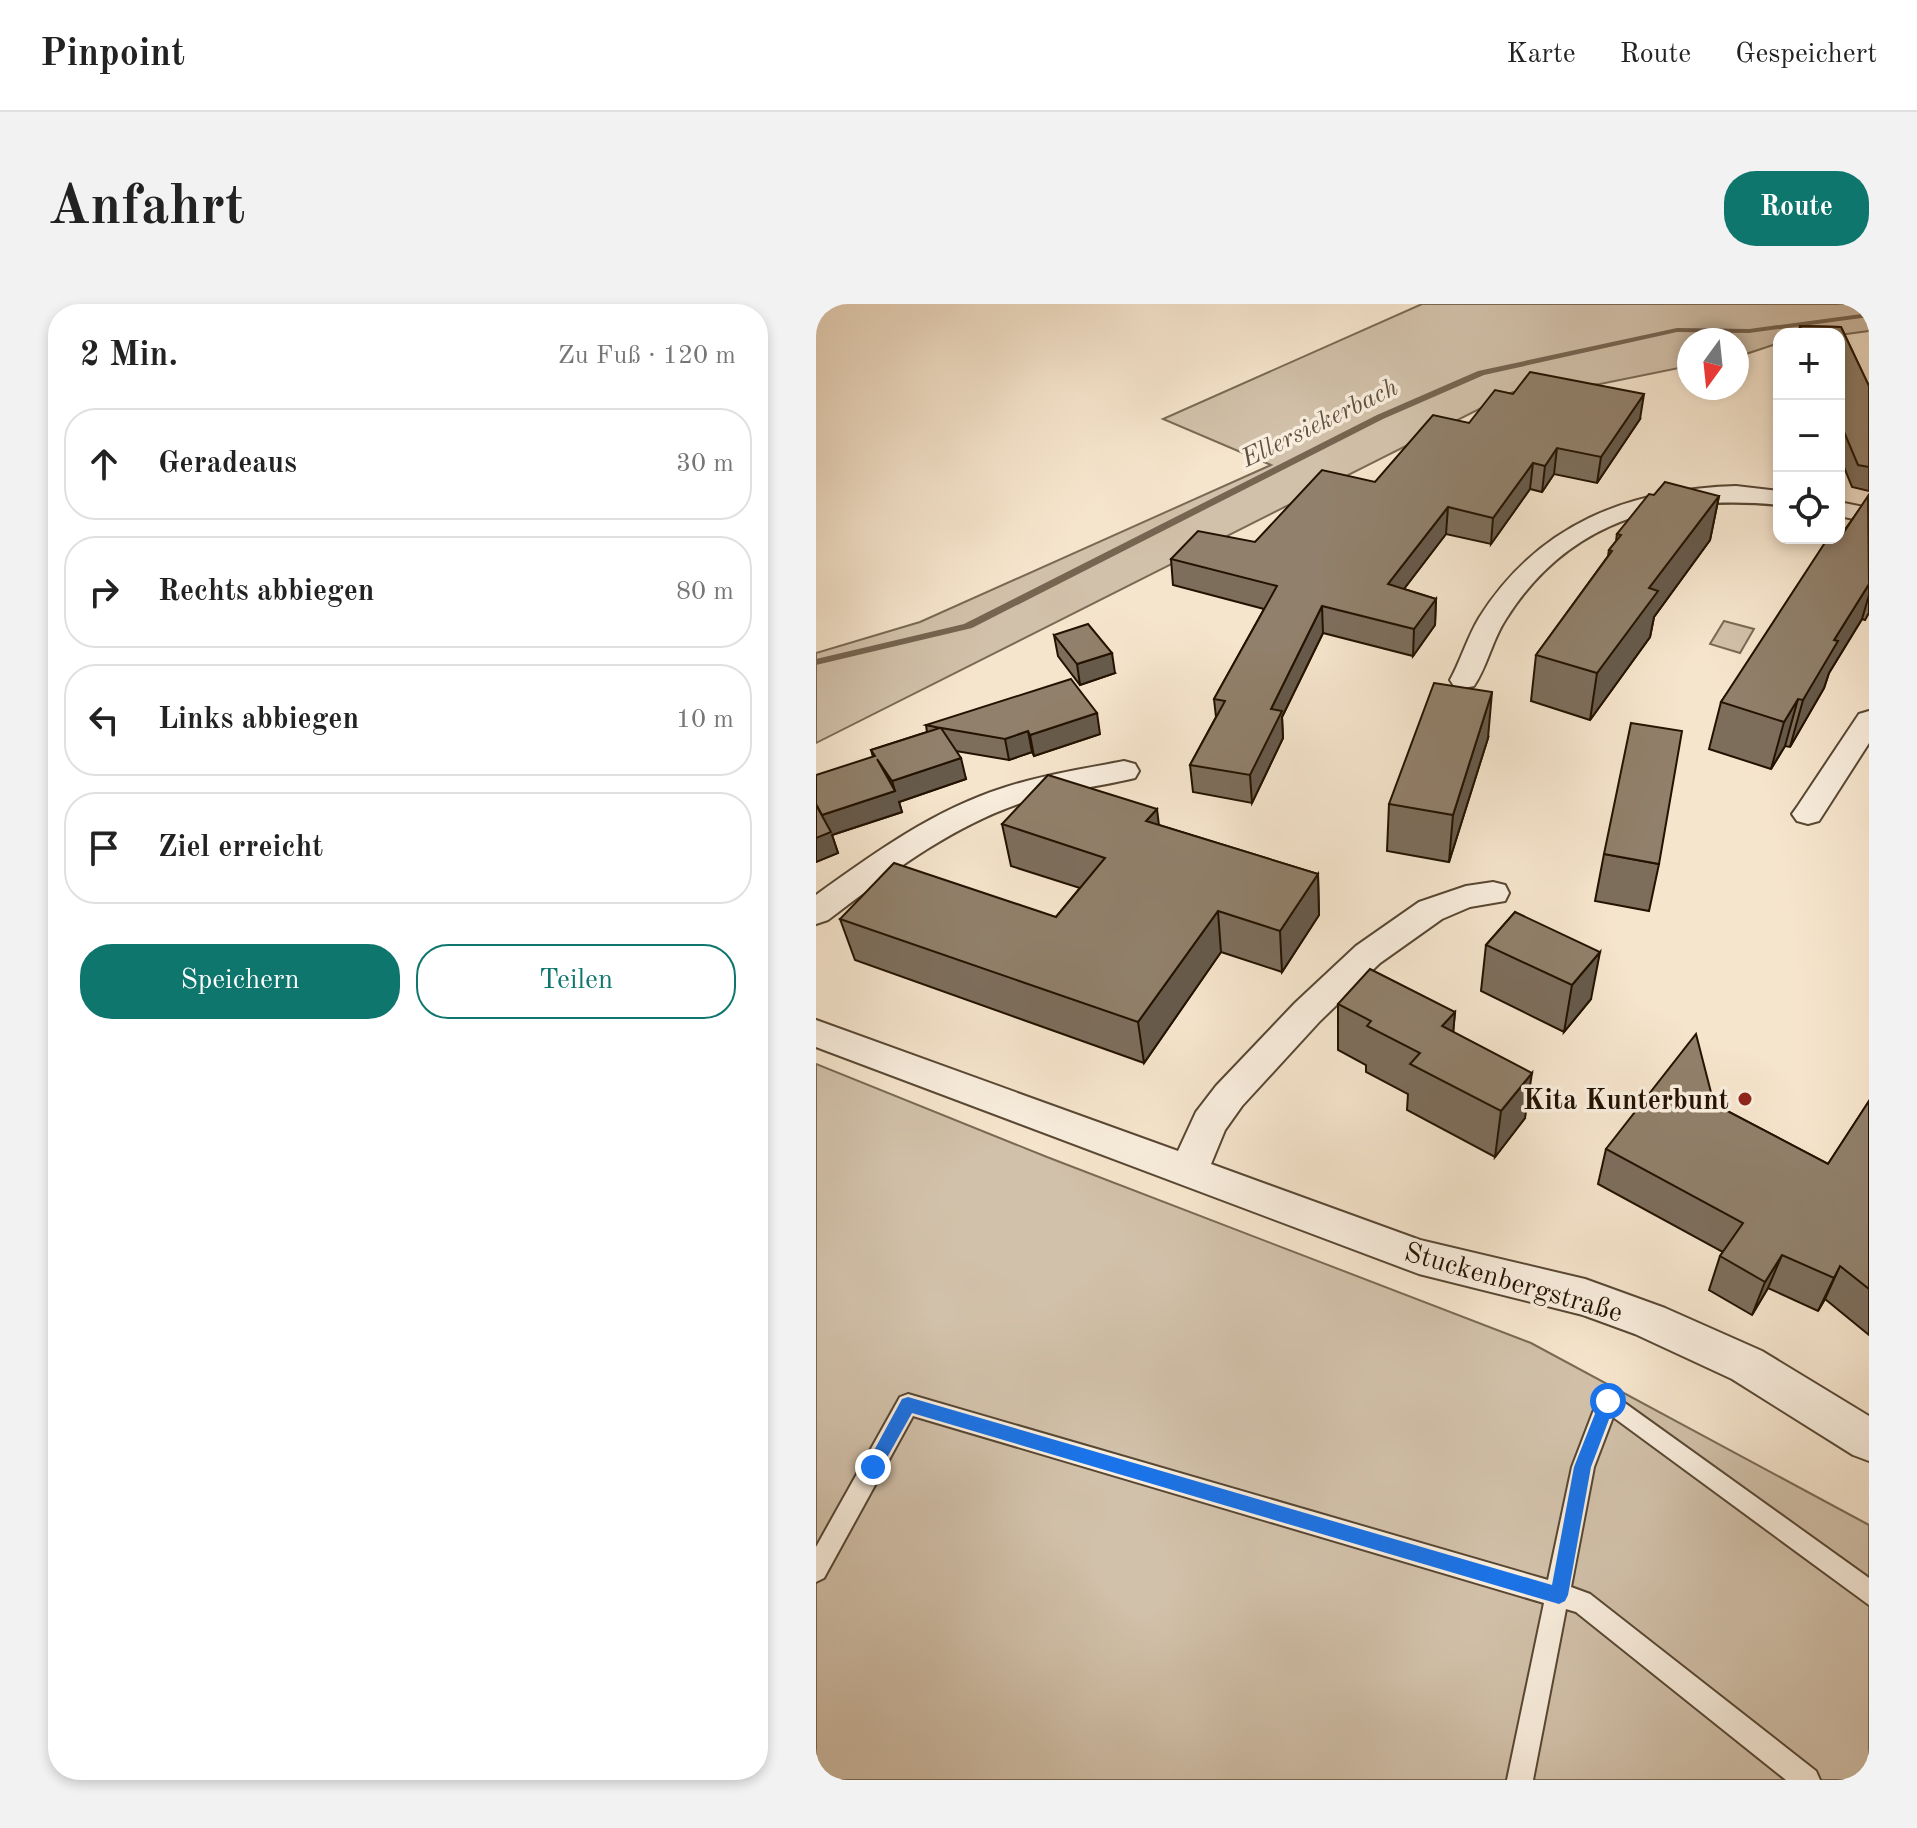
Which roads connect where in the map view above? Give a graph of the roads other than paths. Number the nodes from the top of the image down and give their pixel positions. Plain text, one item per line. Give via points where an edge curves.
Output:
1 (1773, 498) edge
2 (1845, 510) edge
3 (1869, 515) edge
4 (1464, 680) dead end
5 (1869, 720) edge
6 (1124, 771) dead end
7 (1808, 814) dead end
8 (1493, 893) dead end
9 (816, 912) edge
10 (816, 1033) edge
11 (1188, 1173) junction
12 (1869, 1440) edge
13 (816, 1570) edge
14 (1869, 1593) edge
15 (1559, 1595) junction
16 (1520, 1780) edge
17 (1807, 1780) edge

1 - 4 street via 1651,501 1587,526 1540,561 1514,592 1492,620
2 - 3 street
5 - 7 street
6 - 9 street via 1000,799 932,830
8 - 11 street via 1461,898 1375,945 1229,1096 1209,1123
10 - 11 street, Stuckenbergstraße
11 - 12 street, Stuckenbergstraße via 1419,1257 1585,1297 1650,1321 1747,1365
13 - 15 lane via 908,1404
14 - 15 lane via 1608,1401 1583,1467
15 - 16 lane
15 - 17 lane via 1582,1602

